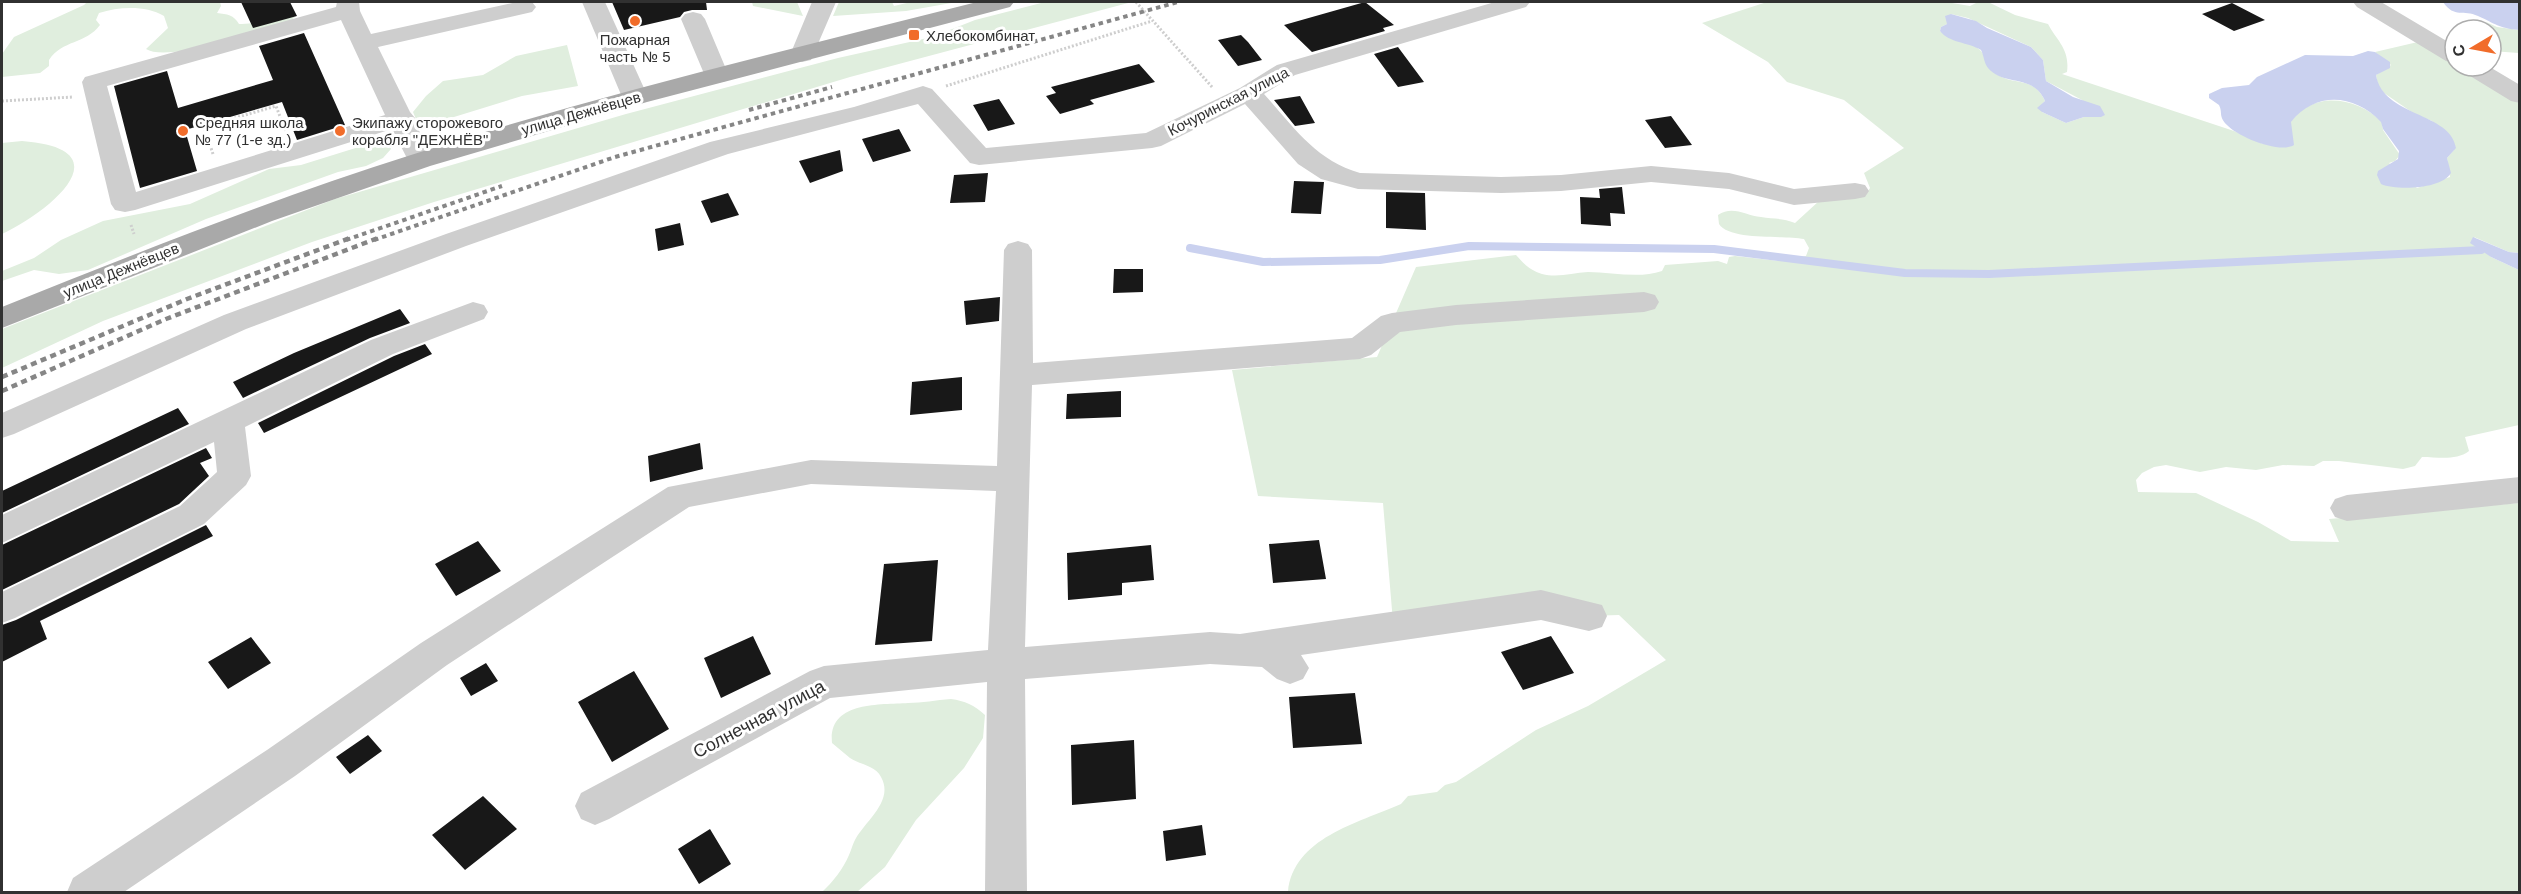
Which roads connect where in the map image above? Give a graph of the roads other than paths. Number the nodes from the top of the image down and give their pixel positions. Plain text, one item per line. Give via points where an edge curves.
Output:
1 (593, 2) edge
2 (824, 2) edge
3 (1002, 2) edge
4 (1518, 2) edge
5 (2365, 2) edge
6 (348, 6) edge
7 (524, 7) dead end
8 (693, 19) dead end
9 (364, 43) junction
10 (2443, 49) edge
11 (802, 55) junction
12 (717, 76) junction
13 (2491, 78) edge
14 (1249, 93) junction
15 (2520, 96) edge
16 (635, 97) junction
17 (402, 118) junction
18 (420, 160) junction
19 (1855, 191) dead end
20 (1018, 250) dead end
21 (1644, 302) dead end
22 (473, 312) dead end
23 (2, 318) edge
24 (1017, 375) junction
25 (228, 421) junction
26 (2, 426) edge
27 (1013, 479) junction
28 (2520, 490) edge
29 (2347, 508) dead end
30 (2, 530) edge
31 (2, 608) edge
32 (1588, 616) dead end
33 (1240, 648) junction
34 (1006, 664) junction
35 (1290, 668) dead end
36 (595, 806) dead end
37 (88, 892) edge
38 (1006, 892) edge

1 - 16 street
2 - 11 street
3 - 11 main road, улица Дежнёвцев
4 - 14 street, Кочуринская улица via 1286,70
5 - 10 street
6 - 9 street
6 - 17 street via 94,82 125,204
7 - 9 street
8 - 12 street
9 - 17 street
11 - 12 main road, улица Дежнёвцев
12 - 16 main road, улица Дежнёвцев
13 - 15 street
14 - 19 street via 1307,158 1331,173 1358,180 1551,184 1651,174 1729,181 1794,196
14 - 26 street, Кочуринская улица via 1152,140 979,157 923,94 719,148 235,322
16 - 18 main road, улица Дежнёвцев
17 - 18 street
18 - 23 main road, улица Дежнёвцев via 211,233
20 - 24 street
21 - 24 street via 1392,323 1360,348
22 - 25 street via 382,347
24 - 27 street
25 - 30 street
25 - 31 street via 234,476 192,515
27 - 34 street
27 - 37 street via 811,472 680,496 435,654
28 - 29 street
32 - 33 street via 1541,605
33 - 34 street, Солнечная улица
33 - 35 street via 1270,652
34 - 36 street, Солнечная улица via 824,682
34 - 38 street

